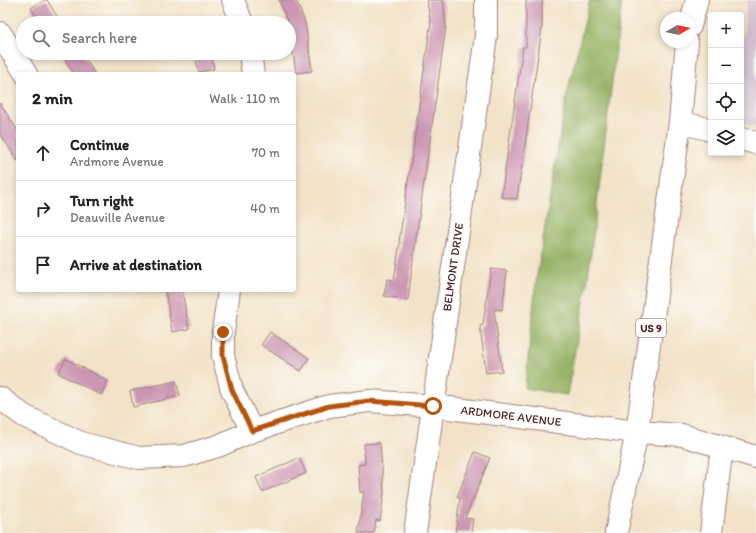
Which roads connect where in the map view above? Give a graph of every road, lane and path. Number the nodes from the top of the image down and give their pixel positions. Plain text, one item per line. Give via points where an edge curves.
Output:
1 (233, 0) edge
2 (486, 0) edge
3 (688, 0) edge
4 (697, 0) edge
5 (688, 12) edge
6 (694, 12) edge
7 (239, 16) edge
8 (0, 33) edge
9 (686, 48) edge
10 (16, 58) edge
11 (17, 60) edge
12 (251, 60) edge
13 (25, 72) edge
14 (253, 72) edge
15 (680, 122) junction
16 (708, 129) edge
17 (229, 292) edge
18 (0, 398) edge
19 (433, 406) junction
20 (252, 431) junction
21 (637, 432) junction
22 (722, 447) junction
23 (756, 457) edge
24 (415, 533) edge
25 (616, 533) edge
26 (710, 533) edge

1 - 7 main road
2 - 19 main road, BELMONT DRIVE via 486,36
3 - 5 main road
4 - 6 main road
8 - 10 main road
9 - 15 main road, US 9
11 - 13 main road
12 - 14 main road
15 - 16 main road
15 - 21 main road, US 9
17 - 20 main road via 223,332 223,356 232,390
18 - 20 main road, ARDMORE AVENUE via 24,416 81,443 139,458 184,456 218,446
19 - 20 main road, ARDMORE AVENUE via 369,401 329,406
19 - 21 main road, ARDMORE AVENUE
19 - 24 main road, BELMONT DRIVE
21 - 22 main road, ARDMORE AVENUE via 682,435
21 - 25 main road, US 9
22 - 23 main road, ARDMORE AVENUE
22 - 26 main road

